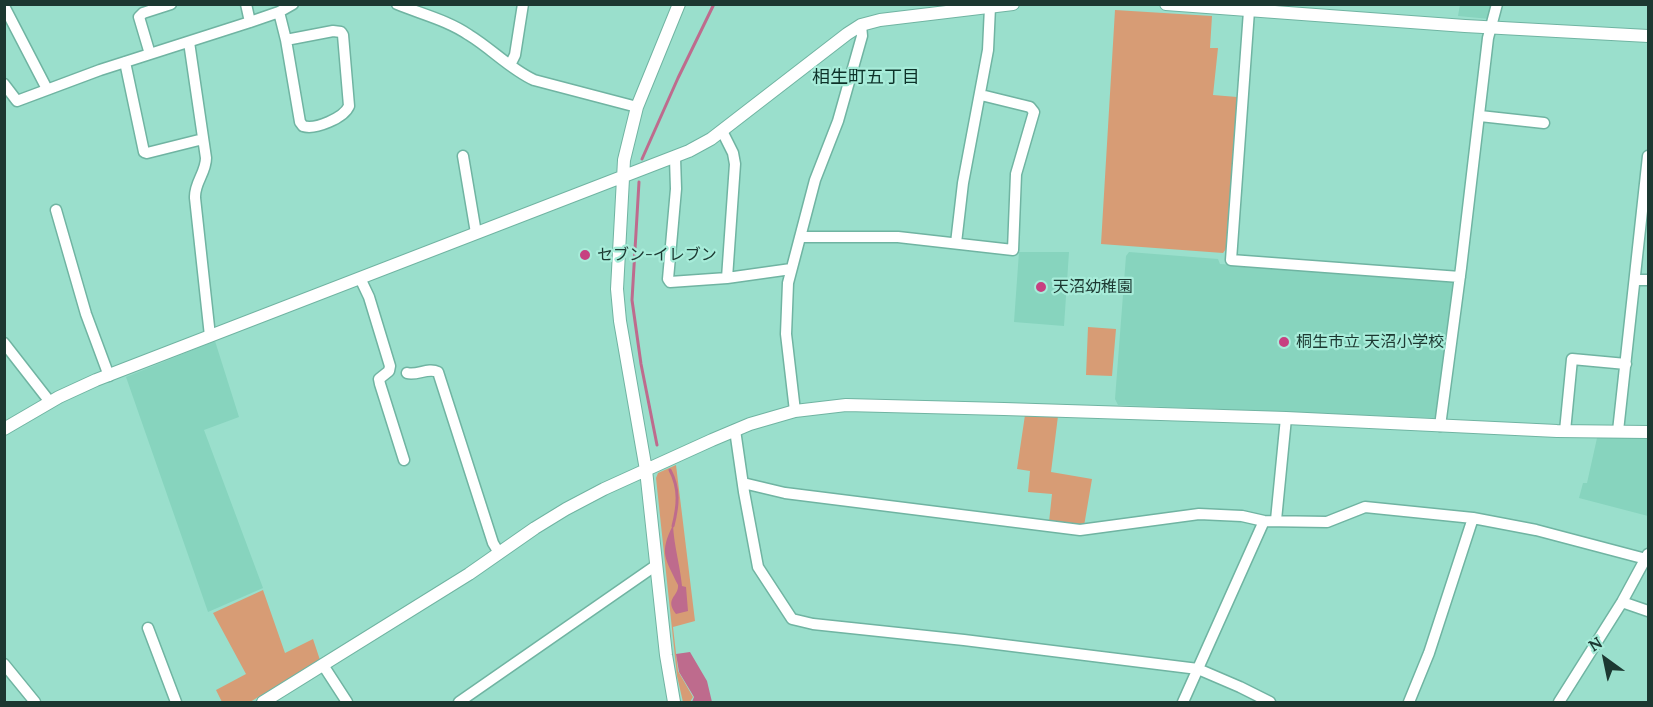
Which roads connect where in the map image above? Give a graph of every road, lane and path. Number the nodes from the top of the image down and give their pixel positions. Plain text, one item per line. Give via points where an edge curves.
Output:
1 (171, 4) edge
2 (246, 4) edge
3 (293, 4) edge
4 (397, 4) edge
5 (523, 4) edge
6 (679, 4) edge
7 (1013, 4) edge
8 (1166, 4) edge
9 (1497, 4) edge
10 (4, 6) edge
11 (990, 7) junction
12 (1216, 7) edge
13 (279, 12) junction
14 (1249, 12) junction
15 (250, 22) junction
16 (861, 26) junction
17 (1492, 28) junction
18 (1648, 36) edge
19 (286, 40) junction
20 (189, 42) junction
21 (150, 54) junction
22 (125, 62) junction
23 (510, 66) junction
24 (4, 84) edge
25 (47, 88) junction
26 (981, 95) junction
27 (638, 107) junction
28 (1480, 116) junction
29 (1544, 123) dead end
30 (722, 131) junction
31 (203, 139) junction
32 (463, 156) dead end
33 (1648, 156) edge
34 (675, 158) junction
35 (623, 176) junction
36 (1647, 202) edge
37 (56, 210) dead end
38 (476, 233) junction
39 (800, 237) junction
40 (956, 243) junction
41 (791, 269) junction
42 (1460, 277) junction
43 (360, 278) junction
44 (727, 278) junction
45 (1635, 280) junction
46 (1648, 280) edge
47 (210, 336) junction
48 (4, 343) edge
49 (1626, 364) junction
50 (406, 373) dead end
51 (109, 376) junction
52 (50, 402) junction
53 (795, 411) junction
54 (1286, 418) junction
55 (1440, 426) junction
56 (4, 429) edge
57 (735, 430) junction
58 (1565, 431) junction
59 (1618, 431) junction
60 (1648, 432) edge
61 (404, 460) dead end
62 (646, 470) junction
63 (743, 483) junction
64 (1473, 518) junction
65 (1276, 520) junction
66 (1264, 521) junction
67 (499, 553) junction
68 (1647, 556) edge
69 (656, 567) junction
70 (1622, 602) junction
71 (1648, 611) edge
72 (148, 628) dead end
73 (4, 664) edge
74 (323, 665) junction
75 (1198, 669) junction
76 (35, 702) edge
77 (176, 702) edge
78 (262, 702) edge
79 (347, 702) edge
80 (459, 702) edge
81 (674, 702) edge
82 (1183, 702) edge
83 (1270, 702) edge
84 (1409, 702) edge
85 (1559, 702) edge

1 - 21 street via 139,17
2 - 15 street
3 - 13 street
4 - 23 street via 454,26
5 - 23 street
6 - 27 street
7 - 11 street
8 - 12 street
9 - 17 street
10 - 25 street
11 - 16 street
11 - 26 street
12 - 14 street
13 - 15 street
13 - 19 street
14 - 17 street
14 - 42 street via 1232,260
15 - 20 street
16 - 30 street
16 - 39 street via 862,36 838,121 815,180
17 - 18 street
17 - 28 street
19 - 19 street via 303,126 311,127 344,114 349,106 344,39 340,32
20 - 21 street
20 - 31 street
21 - 22 street
22 - 25 street
22 - 31 street via 144,152
23 - 27 street via 540,82
24 - 25 street via 17,101
26 - 40 street via 963,183
26 - 40 street via 1033,110 1016,174 1013,250
27 - 35 street
28 - 29 street
28 - 42 street
30 - 34 street
30 - 44 street via 735,164
31 - 47 street via 206,164 195,198
32 - 38 street
33 - 36 street
34 - 35 street
34 - 44 street via 668,279 670,282
35 - 38 street
35 - 62 street via 618,305
36 - 45 street
37 - 51 street via 86,314
38 - 43 street
39 - 40 street via 898,237
39 - 41 street
41 - 44 street
41 - 53 street via 786,334
42 - 55 street
43 - 47 street
43 - 61 street via 390,366 379,379
45 - 46 street
45 - 49 street
47 - 51 street
48 - 52 street
49 - 58 street via 1572,359
49 - 59 street
50 - 67 street via 432,369 438,372
51 - 52 street
52 - 56 street
53 - 54 street via 846,405
53 - 57 street
54 - 55 street
54 - 65 street
55 - 58 street
57 - 62 street
57 - 63 street
58 - 59 street
59 - 60 street
62 - 67 street via 566,509
62 - 69 street
63 - 66 street via 785,494 1066,529 1129,525 1199,514
63 - 75 street via 758,567 792,619
64 - 65 street via 1365,507 1327,522
64 - 68 street
64 - 84 street
65 - 66 street
66 - 75 street
67 - 74 street
68 - 70 street
69 - 80 street
69 - 81 street
70 - 71 street
70 - 85 street
72 - 77 street
73 - 76 street
74 - 78 street
74 - 79 street
75 - 82 street
75 - 83 street

